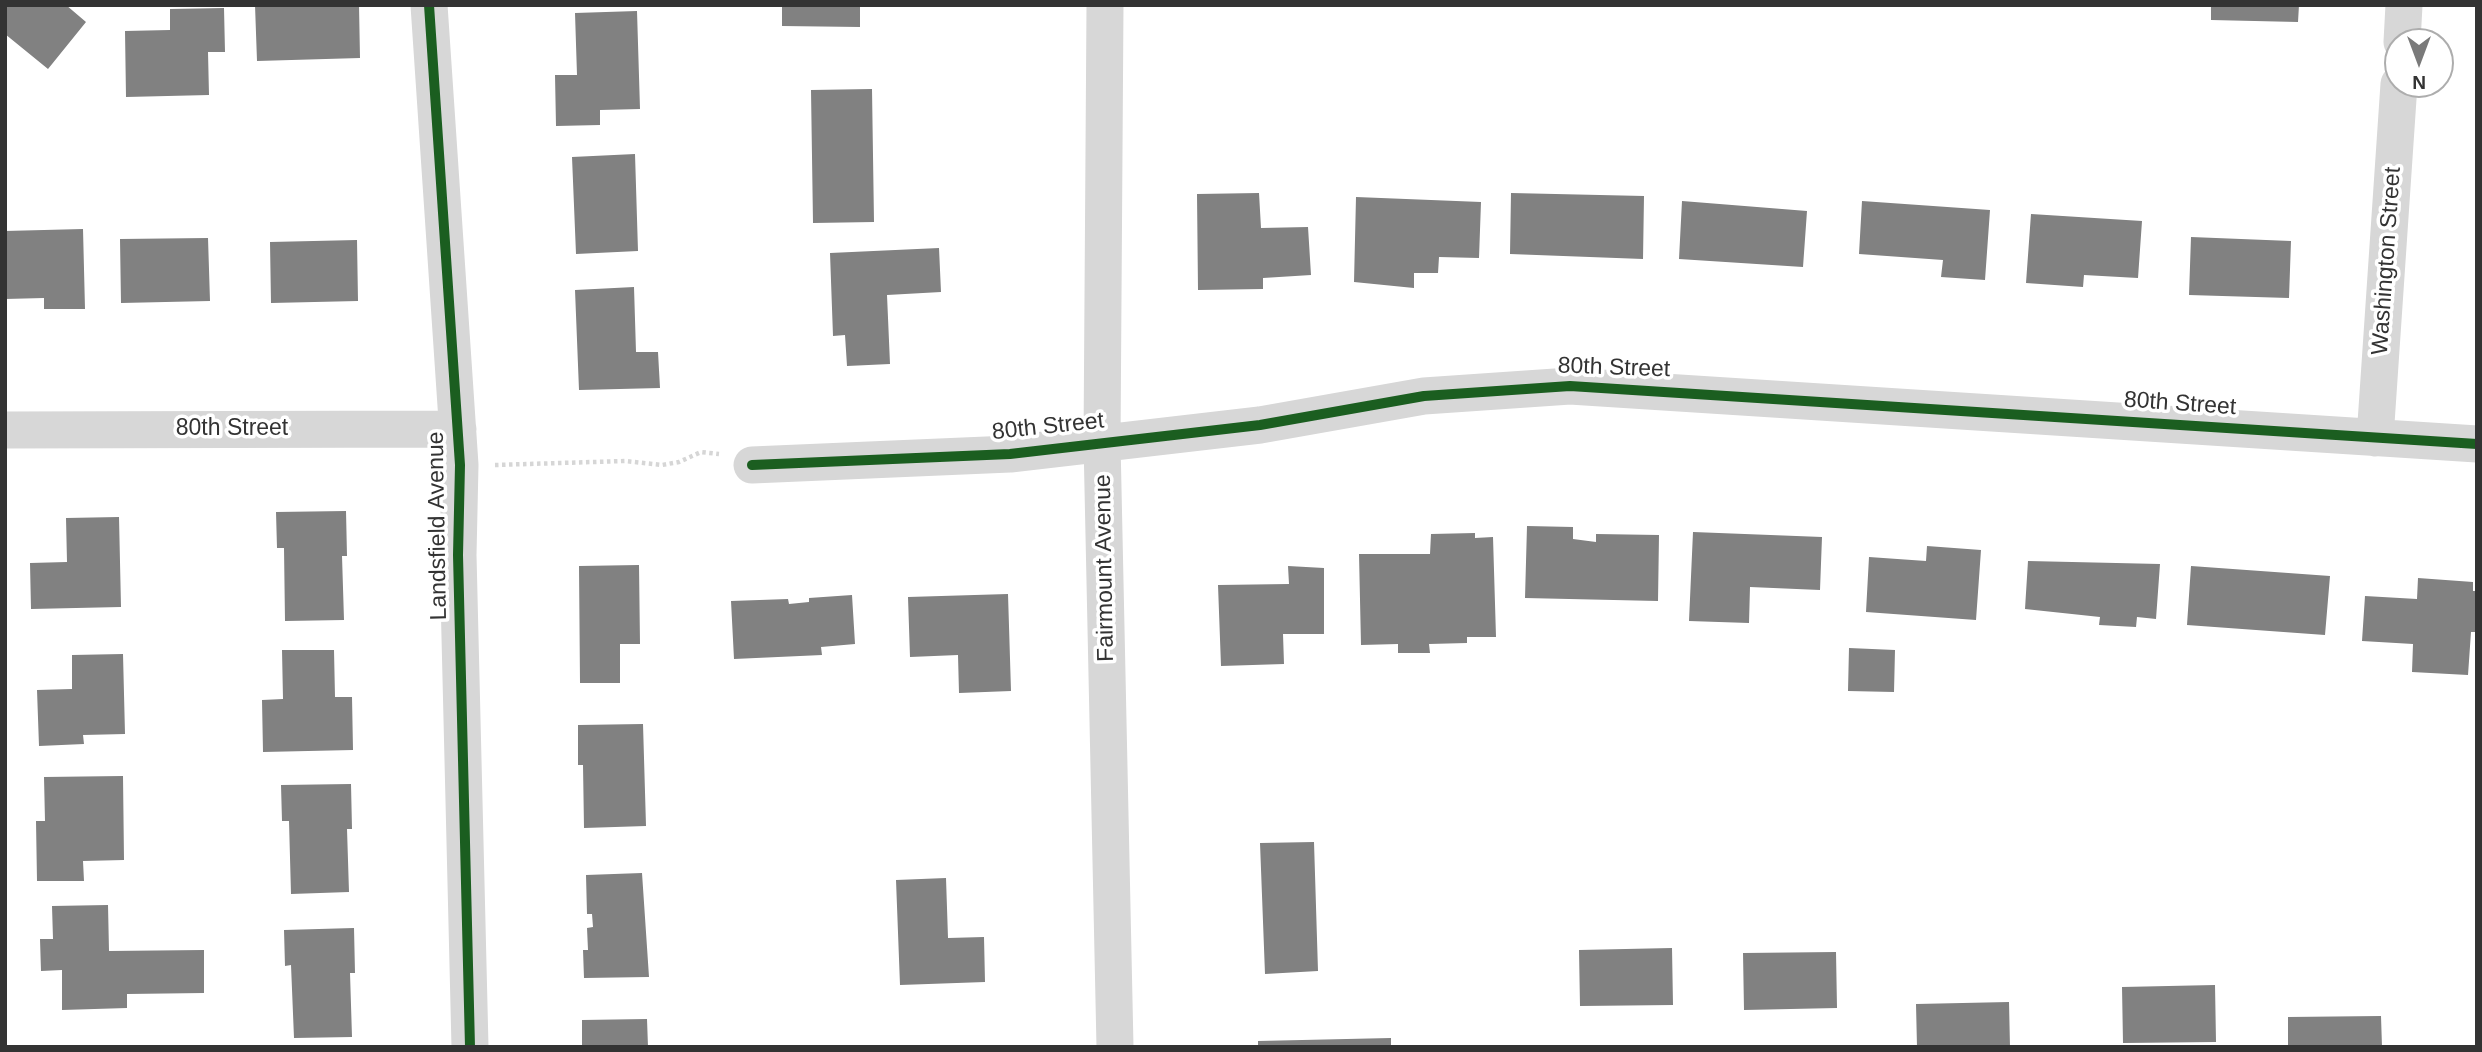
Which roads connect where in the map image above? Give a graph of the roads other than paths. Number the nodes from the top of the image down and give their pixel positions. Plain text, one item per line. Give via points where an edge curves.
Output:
1 (429, 5) edge
2 (1105, 5) edge
3 (2404, 5) edge
4 (2403, 28) edge
5 (2398, 98) edge
6 (458, 429) junction
7 (5, 430) edge
8 (2375, 438) junction
9 (1102, 442) junction
10 (2477, 444) edge
11 (752, 465) road end
12 (470, 1047) edge
13 (1115, 1047) edge

1 - 6 street, Landsfield Avenue
2 - 9 street, Fairmount Avenue
3 - 4 street
5 - 8 street, Washington Street
6 - 7 street, 80th Street
6 - 12 street, Landsfield Avenue
8 - 9 street, 80th Street via 1570,386 1424,396 1260,425
8 - 10 street, 80th Street
9 - 11 street, 80th Street via 1010,454
9 - 13 street, Fairmount Avenue

